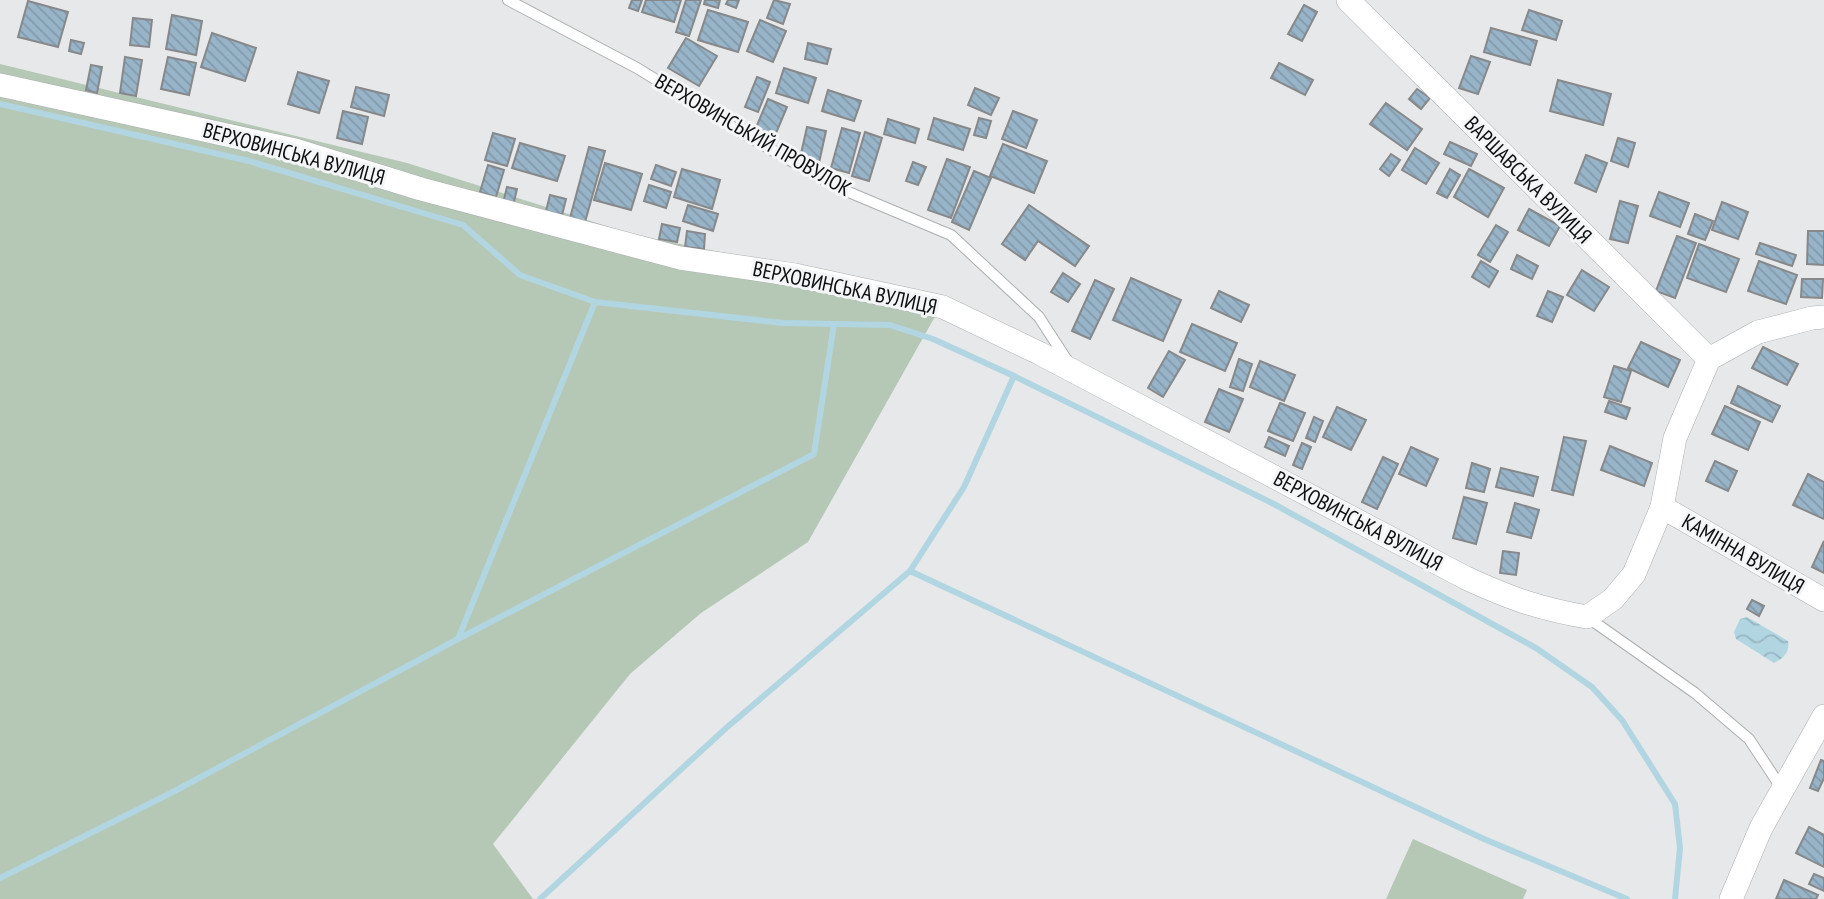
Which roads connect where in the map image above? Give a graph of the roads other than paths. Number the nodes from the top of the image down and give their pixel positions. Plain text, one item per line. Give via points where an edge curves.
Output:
1 (508, 0) edge
2 (1348, 0) edge
3 (0, 85) edge
4 (1824, 317) edge
5 (1709, 359) junction
6 (1074, 371) junction
7 (1662, 507) junction
8 (1824, 600) edge
9 (1587, 617) junction
10 (1824, 716) edge
11 (1782, 789) junction
12 (1731, 899) edge

1 - 6 lane, ВЕРХОВИНСЬКИЙ ПРОВУЛОК via 637,68 839,188 951,235 1039,317
2 - 5 street, ВАРШАВСЬКА ВУЛИЦЯ
3 - 6 street, ВЕРХОВИНСЬКА ВУЛИЦЯ via 296,150 434,193 680,258 795,275 943,307
4 - 5 street via 1758,332
5 - 7 street via 1675,438
6 - 9 street, ВЕРХОВИНСЬКА ВУЛИЦЯ via 1466,578 1545,610
7 - 8 street, КАМІННА ВУЛИЦЯ
7 - 9 street via 1634,574 1613,599
9 - 11 lane via 1695,693 1749,739
10 - 11 street
11 - 12 street

